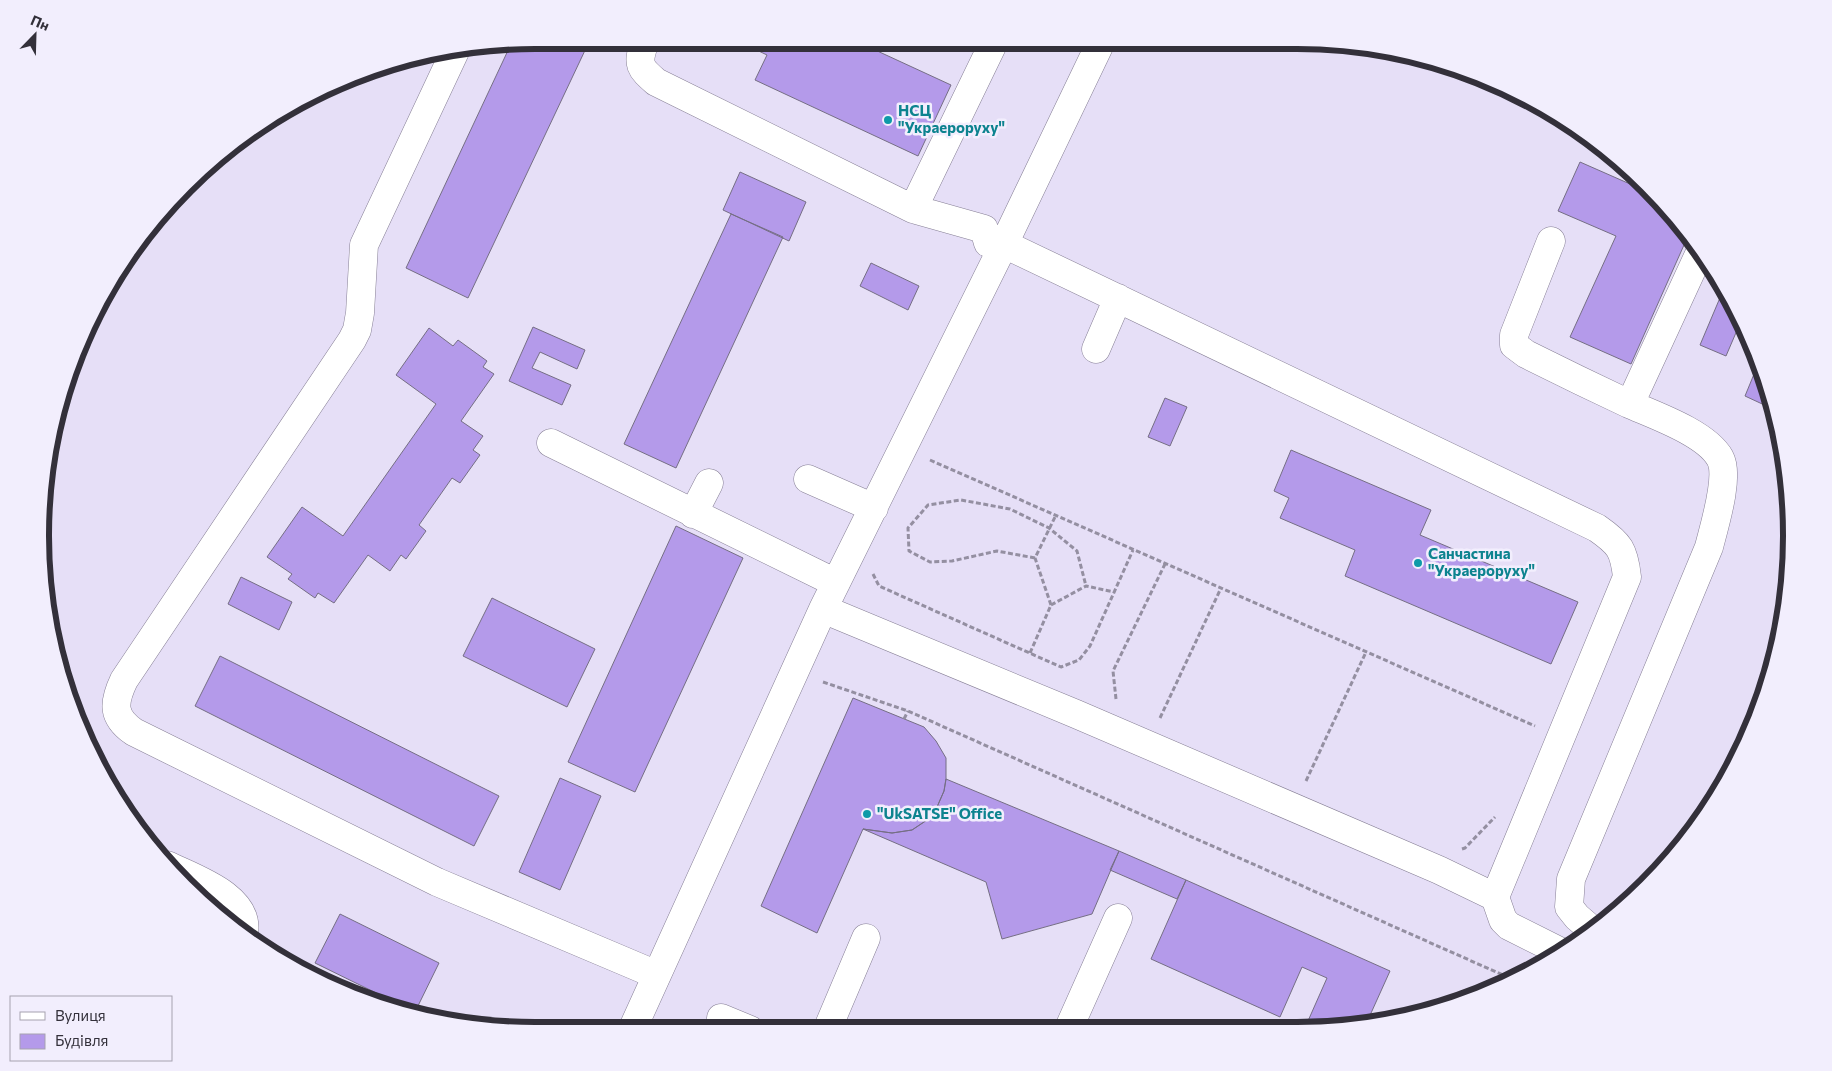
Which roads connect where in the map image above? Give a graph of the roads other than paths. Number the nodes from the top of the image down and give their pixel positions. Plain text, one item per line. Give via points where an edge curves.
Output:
1 (643, 49) edge
2 (991, 49) edge
3 (1098, 49) edge
4 (453, 56) edge
5 (913, 209) junction
6 (1551, 241) dead end
7 (1004, 244) junction
8 (1696, 258) edge
9 (1118, 298) junction
10 (1096, 349) dead end
11 (1630, 404) junction
12 (550, 443) dead end
13 (808, 479) dead end
14 (709, 483) dead end
15 (874, 508) junction
16 (693, 514) junction
17 (836, 583) junction
18 (823, 609) junction
19 (185, 874) edge
20 (1494, 897) junction
21 (1118, 918) dead end
22 (245, 926) edge
23 (1587, 926) edge
24 (866, 938) dead end
25 (1554, 948) edge
26 (657, 974) junction
27 (721, 1018) dead end
28 (636, 1022) edge
29 (731, 1022) edge
30 (830, 1022) edge
31 (1072, 1022) edge

1 - 5 lane via 639,62 643,71 656,82
2 - 5 lane
3 - 7 lane
4 - 26 lane via 364,244 360,313 352,340 124,680 117,698 118,716 122,724 134,732 437,882
5 - 7 lane via 984,230 988,243
6 - 11 lane via 1514,335 1514,345 1526,354
7 - 9 lane
7 - 15 lane
8 - 11 lane
9 - 10 lane
9 - 20 lane via 1597,528 1620,547 1627,577
11 - 23 lane via 1680,426 1698,438 1720,458 1724,471 1709,547 1571,879 1569,907
12 - 16 lane
13 - 15 lane
14 - 16 lane
15 - 17 lane
16 - 17 lane
17 - 18 lane
18 - 20 lane via 1076,714
18 - 26 lane
19 - 22 lane via 229,898 241,913
20 - 25 lane via 1503,920 1509,926
21 - 31 lane
24 - 30 lane
26 - 28 lane
27 - 29 lane

